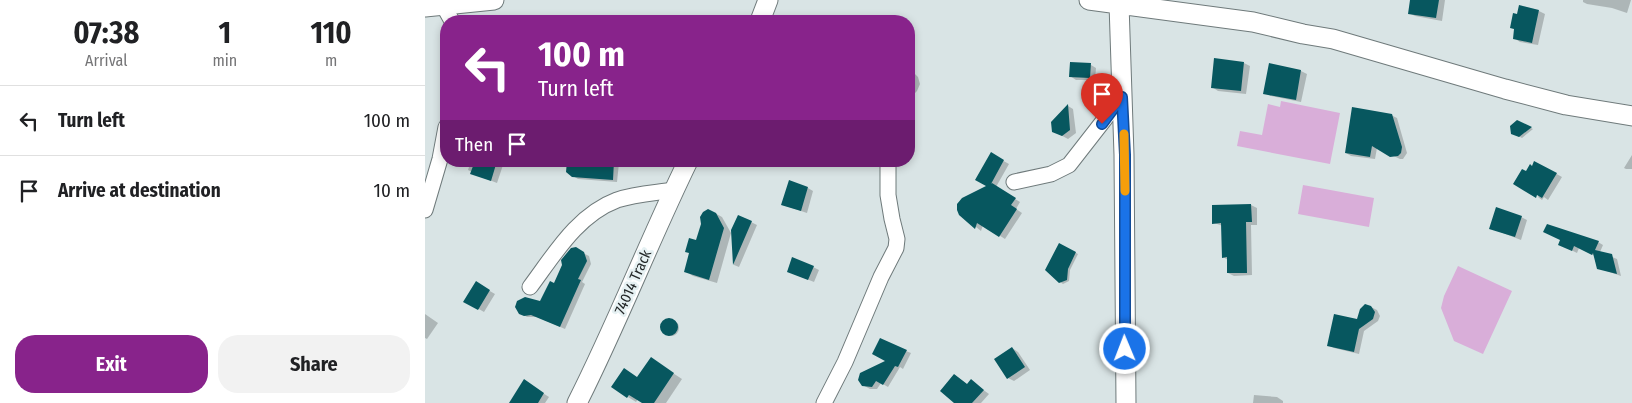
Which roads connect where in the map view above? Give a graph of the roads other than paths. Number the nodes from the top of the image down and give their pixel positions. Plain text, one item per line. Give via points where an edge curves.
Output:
1 (494, 0) edge
2 (768, 0) edge
3 (1089, 0) edge
4 (1119, 4) junction
5 (440, 11) edge
6 (762, 15) edge
7 (1122, 97) junction
8 (1632, 116) edge
9 (440, 159) edge
10 (685, 167) edge
11 (888, 167) edge
12 (1014, 182) dead end
13 (674, 190) junction
14 (425, 210) edge
15 (530, 287) dead end
16 (577, 403) edge
17 (824, 403) edge
18 (1126, 403) edge

1 - 5 street
2 - 6 street
3 - 4 street
4 - 7 street
4 - 8 street via 1253,22 1333,39 1566,105
7 - 12 street via 1069,166 1051,174
7 - 18 street
9 - 14 street
10 - 13 street, 74014 Track
11 - 17 street via 888,195 896,248
13 - 15 street via 616,200 586,218
13 - 16 street, 74014 Track

